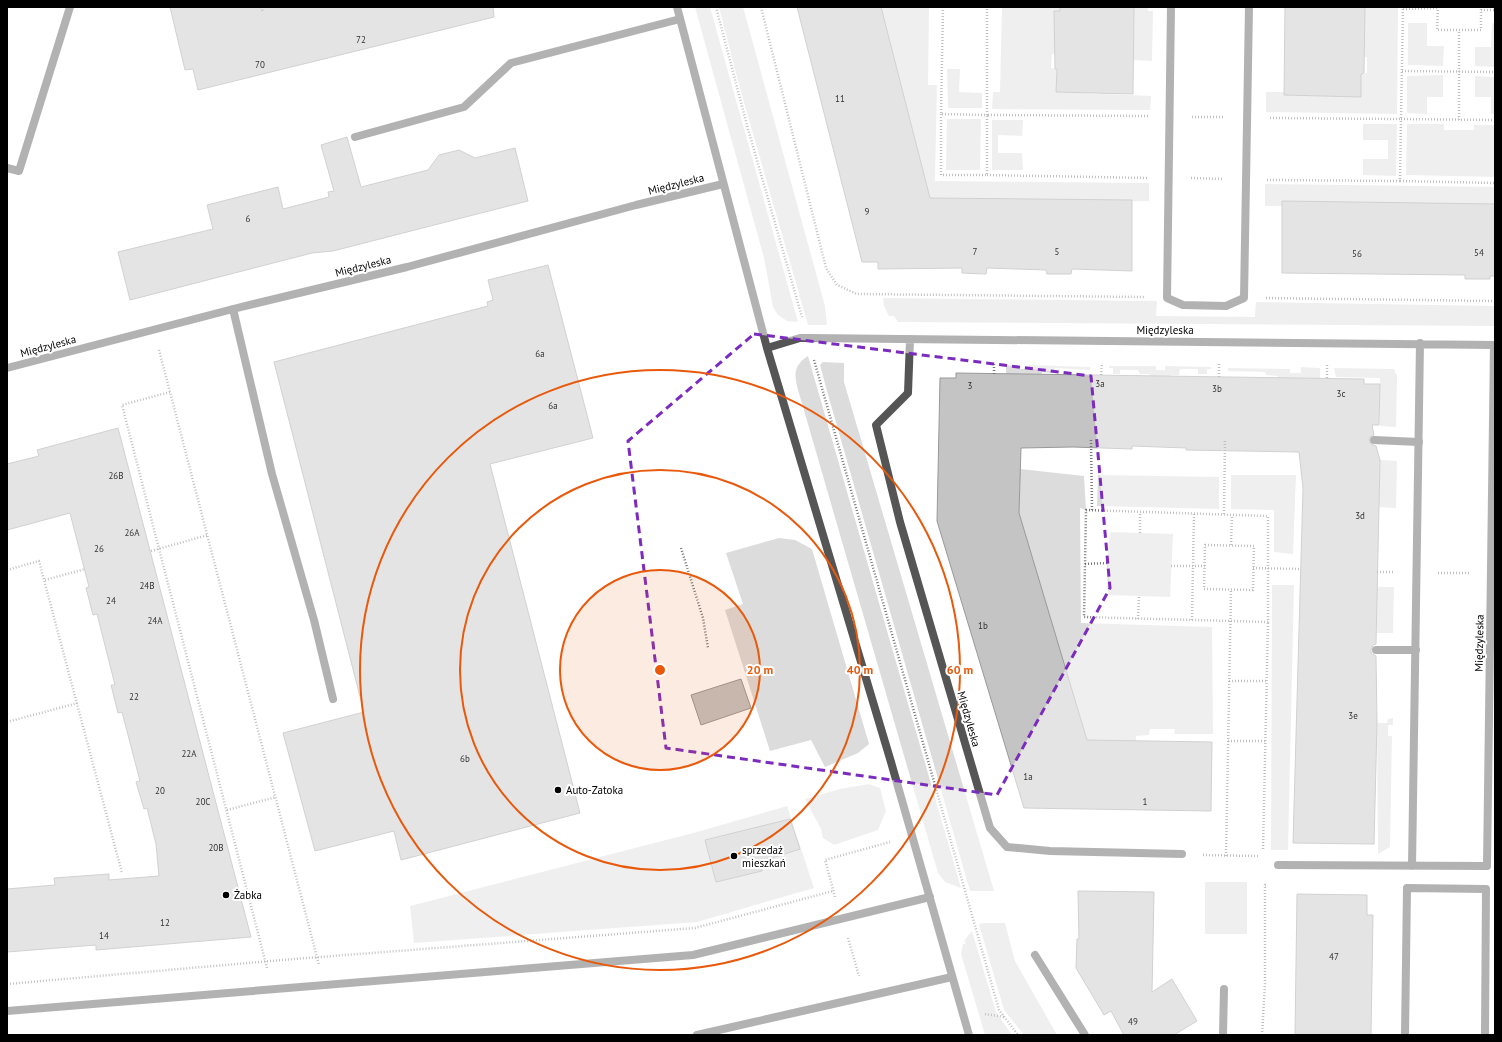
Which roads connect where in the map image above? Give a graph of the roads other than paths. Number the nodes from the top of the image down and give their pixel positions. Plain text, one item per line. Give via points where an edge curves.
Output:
1 (70, 7) edge
2 (676, 7) edge
3 (1171, 7) edge
4 (1249, 7) edge
5 (680, 19) junction
6 (355, 137) dead end
7 (7, 168) edge
8 (723, 184) junction
9 (234, 309) junction
10 (910, 339) junction
11 (1420, 343) junction
12 (1494, 345) edge
13 (767, 348) junction
14 (7, 368) edge
15 (1374, 440) dead end
16 (1419, 442) junction
17 (1376, 650) dead end
18 (1416, 650) junction
19 (333, 699) dead end
20 (1182, 854) road end
21 (1278, 865) dead end
22 (1412, 866) junction
23 (930, 897) junction
24 (1035, 955) dead end
25 (952, 977) junction
26 (1224, 989) dead end
27 (7, 1011) edge
28 (697, 1035) edge
29 (969, 1035) edge
30 (1084, 1035) edge
31 (1223, 1035) edge
32 (1405, 1035) edge
33 (1485, 1035) edge

1 - 7 street via 18,171
2 - 5 street
3 - 4 street via 1167,298 1183,305 1226,306 1244,298
5 - 6 street via 511,63 464,107
5 - 8 street
8 - 9 street, Międzyleska via 407,267
8 - 13 street
9 - 14 street, Międzyleska
9 - 19 street via 272,474 312,613
10 - 11 street, Międzyleska
10 - 13 street, Międzyleska via 800,338
10 - 20 street, Międzyleska via 908,393 876,425 900,522 990,828 1007,847 1050,851
11 - 12 street, Międzyleska
11 - 16 street
12 - 22 street, Międzyleska via 1487,866
13 - 23 street
15 - 16 street
16 - 18 street
17 - 18 street
18 - 22 street
21 - 22 street, Międzyleska
23 - 25 street
23 - 27 street via 693,955
24 - 30 street
25 - 28 street
25 - 29 street
26 - 31 street
32 - 33 street via 1407,888 1486,889

